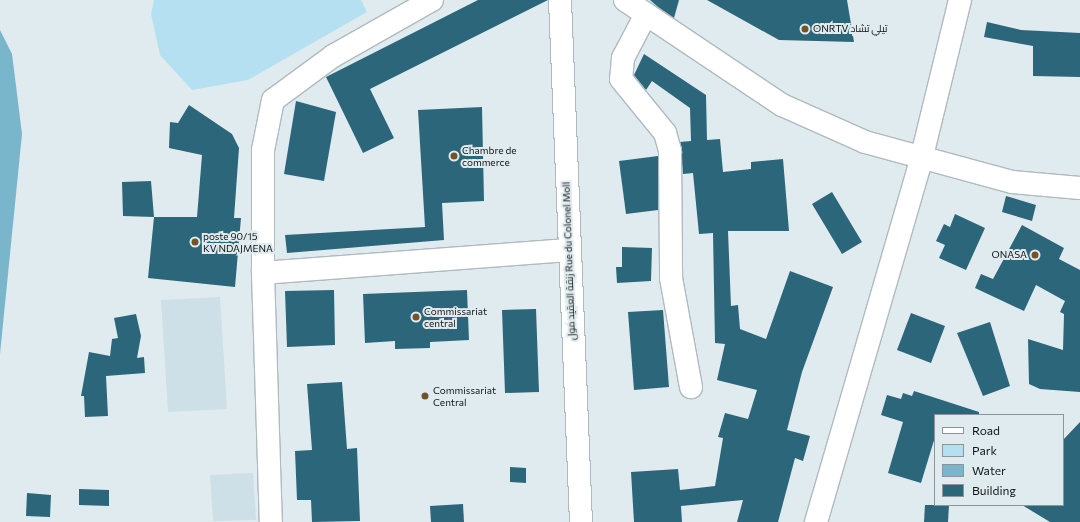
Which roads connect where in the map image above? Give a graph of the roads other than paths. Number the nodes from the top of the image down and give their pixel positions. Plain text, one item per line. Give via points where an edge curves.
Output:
1 (432, 0) edge
2 (560, 0) edge
3 (625, 0) edge
4 (960, 0) edge
5 (645, 16) junction
6 (921, 160) junction
7 (1080, 188) edge
8 (567, 250) junction
9 (263, 273) junction
10 (691, 387) dead end
11 (271, 522) edge
12 (581, 522) edge
13 (816, 522) edge

1 - 9 street via 333,56 273,100 263,150
2 - 8 street, زنقة العقيد مول Rue du Colonel Moll
3 - 5 street
4 - 6 street
5 - 6 street via 782,105 864,142
5 - 10 street via 623,58 621,79 665,133 670,151 671,278
6 - 7 street via 1012,182
6 - 13 street
8 - 9 street
8 - 12 street, زنقة العقيد مول Rue du Colonel Moll
9 - 11 street

